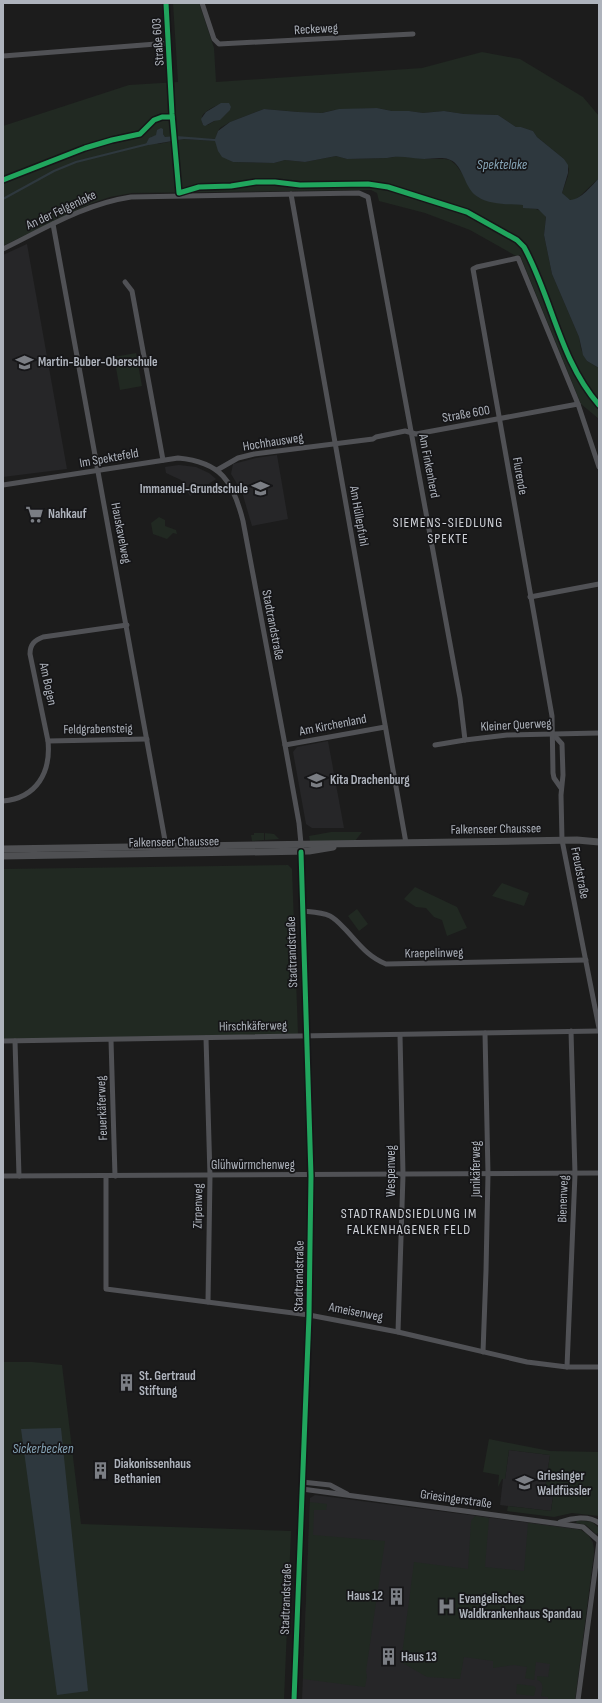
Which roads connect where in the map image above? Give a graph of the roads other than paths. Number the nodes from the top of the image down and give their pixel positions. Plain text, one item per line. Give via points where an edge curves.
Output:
1 (166, 3) edge
2 (202, 3) edge
3 (413, 34) dead end
4 (169, 43) junction
5 (3, 56) edge
6 (171, 81) dead end
7 (291, 194) junction
8 (368, 197) joint
9 (53, 224) junction
10 (3, 250) edge
11 (125, 282) dead end
12 (578, 404) junction
13 (498, 420) junction
14 (411, 433) junction
15 (335, 445) junction
16 (163, 460) junction
17 (599, 467) edge
18 (217, 470) junction
19 (98, 472) junction
20 (3, 485) edge
21 (599, 584) edge
22 (530, 597) junction
23 (127, 625) junction
24 (385, 727) junction
25 (599, 733) edge
26 (553, 734) junction
27 (147, 739) junction
28 (465, 740) junction
29 (48, 741) junction
30 (285, 745) junction
31 (435, 745) dead end
32 (561, 788) junction
33 (3, 801) edge
34 (562, 840) junction
35 (599, 842) edge
36 (406, 843) junction
37 (301, 848) junction
38 (3, 849) edge
39 (166, 850) junction
40 (3, 856) edge
41 (302, 912) junction
42 (586, 960) junction
43 (599, 1029) edge
44 (571, 1031) junction
45 (485, 1033) junction
46 (400, 1035) junction
47 (306, 1037) junction
48 (206, 1038) junction
49 (111, 1040) junction
50 (3, 1041) edge
51 (15, 1041) junction
52 (599, 1173) edge
53 (488, 1174) junction
54 (575, 1174) junction
55 (403, 1175) junction
56 (3, 1176) edge
57 (19, 1176) junction
58 (106, 1176) junction
59 (115, 1176) junction
60 (210, 1176) junction
61 (311, 1176) junction
62 (208, 1302) junction
63 (309, 1315) junction
64 (398, 1332) junction
65 (483, 1352) junction
66 (567, 1367) junction
67 (599, 1367) edge
68 (302, 1482) junction
69 (302, 1489) junction
70 (350, 1496) junction
71 (559, 1522) junction
72 (599, 1523) edge
73 (599, 1541) edge
74 (294, 1700) edge
75 (578, 1700) edge

1 - 4 street, Straße 603
2 - 3 street, Reckeweg via 214,39 219,44
4 - 5 street
4 - 6 street, Straße 603
7 - 8 street, An der Felgenlake via 359,193
7 - 9 street, An der Felgenlake via 131,197 88,207
7 - 15 street, Am Hüllepfuhl
8 - 14 street, Am Finkenherd
9 - 10 street, An der Felgenlake
9 - 19 street, Hauskavelweg
11 - 16 street via 132,291
12 - 13 street, Straße 600
12 - 13 street, Flurende via 518,258 477,267 472,272
12 - 17 street
13 - 14 street, Straße 600
13 - 22 street, Flurende
14 - 15 street, Straße 600 via 405,431
14 - 28 street, Am Finkenherd via 460,698
15 - 18 street, Hochhausweg via 254,454 238,458
15 - 24 street, Am Hüllepfuhl
16 - 18 street, Im Spektefeld via 192,459
16 - 19 street, Im Spektefeld
18 - 30 street, Stadtrandstraße via 232,488 243,521
19 - 20 street, Im Spektefeld
19 - 23 street, Hauskavelweg
21 - 22 street
22 - 26 street, Flurende
23 - 27 street, Hauskavelweg
23 - 29 street, Am Bogen via 43,637 32,645 31,659
24 - 30 street, Am Kirchenland
24 - 36 street, Am Hüllepfuhl
25 - 26 street, Kleiner Querweg
26 - 28 street, Kleiner Querweg via 507,735
26 - 32 street, Flurende via 553,773
26 - 32 street, Flurende via 562,744
27 - 29 street, Feldgrabensteig
27 - 39 street, Hauskavelweg
28 - 31 street, Kleiner Querweg
29 - 33 street, Am Bogen via 49,755 42,778 23,796
30 - 37 street, Stadtrandstraße
32 - 34 street, Flurende
34 - 35 main road, Falkenseer Chaussee
34 - 36 main road, Falkenseer Chaussee
34 - 42 street, Freudstraße
36 - 37 main road, Falkenseer Chaussee
37 - 39 main road, Falkenseer Chaussee
37 - 41 street, Stadtrandstraße
38 - 39 main road, Falkenseer Chaussee
39 - 40 main road, Falkenseer Chaussee
41 - 42 street, Kraepelinweg via 318,912 330,916 339,922 366,953 386,964
41 - 47 street, Stadtrandstraße
42 - 43 street, Freudstraße
43 - 44 street, Hirschkäferweg
44 - 45 street, Hirschkäferweg
44 - 54 street, Bienenweg
45 - 46 street, Hirschkäferweg
45 - 53 street, Junikäferweg
46 - 47 street, Hirschkäferweg
46 - 55 street, Wespenweg
47 - 48 street, Hirschkäferweg
47 - 61 street, Stadtrandstraße
48 - 49 street, Hirschkäferweg
48 - 60 street, Zirpenweg
49 - 51 street, Hirschkäferweg
49 - 59 street, Feuerkäferweg
50 - 51 street, Hirschkäferweg
51 - 57 street
52 - 54 street, Glühwürmchenweg
53 - 54 street, Glühwürmchenweg
53 - 55 street, Glühwürmchenweg
53 - 65 street, Junikäferweg
54 - 66 street, Bienenweg
55 - 61 street, Glühwürmchenweg
55 - 64 street, Wespenweg
56 - 57 street, Glühwürmchenweg
57 - 58 street, Glühwürmchenweg
58 - 59 street, Glühwürmchenweg
58 - 62 street, Ameisenweg via 106,1289
59 - 60 street, Glühwürmchenweg
60 - 61 street, Glühwürmchenweg
60 - 62 street, Zirpenweg
61 - 63 street, Stadtrandstraße
62 - 63 street, Ameisenweg
63 - 64 street, Ameisenweg
63 - 68 street, Stadtrandstraße
64 - 65 street, Ameisenweg
65 - 66 street, Ameisenweg via 527,1362
66 - 67 street, Ameisenweg
68 - 69 street, Stadtrandstraße
68 - 70 street, Griesingerstraße via 330,1485
69 - 70 street, Griesingerstraße
69 - 74 street, Stadtrandstraße
70 - 71 street, Griesingerstraße
71 - 72 street, Griesingerstraße via 573,1518 592,1519
71 - 73 street, Griesingerstraße via 584,1527
73 - 75 street, Griesingerstraße

